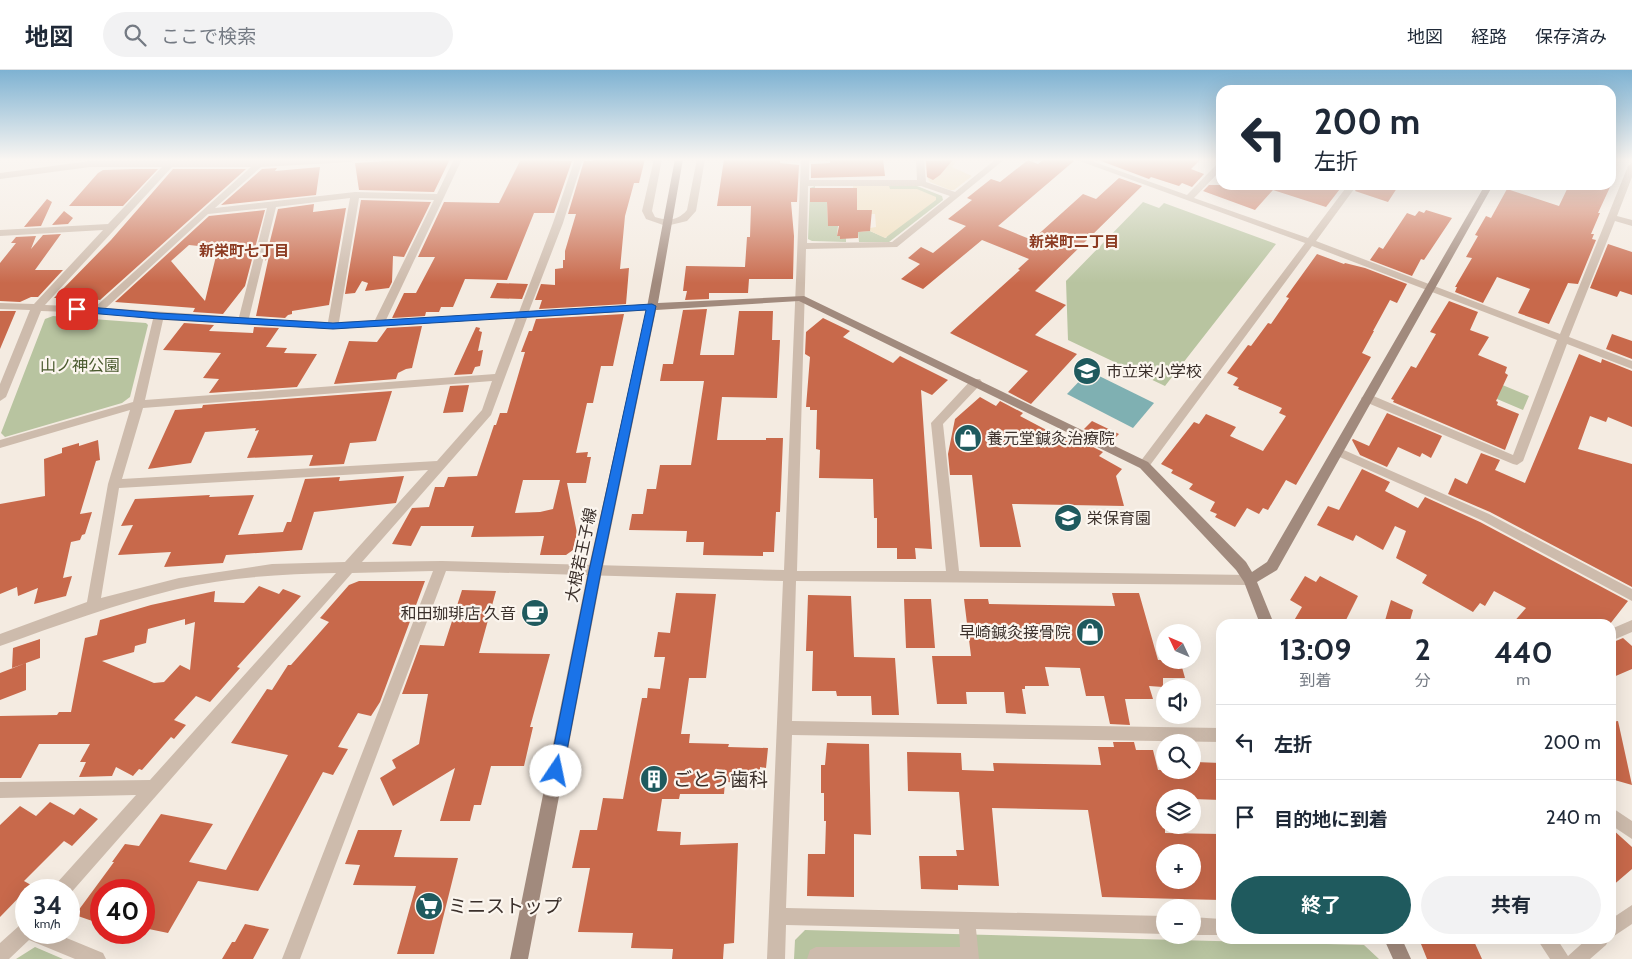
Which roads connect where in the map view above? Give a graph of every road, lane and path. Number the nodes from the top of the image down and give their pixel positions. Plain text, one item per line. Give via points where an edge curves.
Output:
1 (136, 200) edge
2 (218, 200) edge
3 (304, 200) edge
4 (354, 200) edge
5 (438, 200) edge
6 (566, 200) edge
7 (649, 200) edge
8 (671, 200) edge
9 (693, 200) edge
10 (803, 200) edge
11 (949, 200) edge
12 (1196, 200) edge
13 (1341, 200) edge
14 (1480, 200) edge
15 (1618, 200) edge
16 (272, 204) junction
17 (205, 212) junction
18 (1611, 217) junction
19 (666, 223) junction
20 (1632, 223) edge
21 (111, 227) junction
22 (0, 233) edge
23 (1310, 242) junction
24 (801, 246) junction
25 (1429, 288) junction
26 (800, 298) junction
27 (0, 306) edge
28 (652, 306) junction
29 (37, 307) junction
30 (97, 310) junction
31 (524, 315) junction
32 (159, 316) junction
33 (242, 320) junction
34 (379, 323) junction
35 (333, 326) junction
36 (1563, 339) junction
37 (1632, 366) edge
38 (5, 371) edge
39 (499, 377) junction
40 (976, 382) junction
41 (0, 396) edge
42 (1367, 398) junction
43 (138, 404) junction
44 (0, 444) edge
45 (1337, 451) junction
46 (440, 465) junction
47 (1144, 465) junction
48 (114, 484) junction
49 (442, 566) junction
50 (349, 567) junction
51 (595, 571) junction
52 (789, 576) junction
53 (953, 576) junction
54 (1250, 580) junction
55 (1632, 595) edge
56 (93, 606) junction
57 (1265, 619) edge
58 (1632, 626) edge
59 (1616, 633) edge
60 (0, 640) edge
61 (784, 728) junction
62 (1216, 735) edge
63 (152, 787) junction
64 (0, 790) edge
65 (1616, 819) edge
66 (1632, 831) edge
67 (72, 879) edge
68 (1632, 913) edge
69 (778, 916) junction
70 (967, 921) junction
71 (1156, 926) edge
72 (1201, 926) edge
73 (1616, 926) edge
74 (1216, 927) edge
75 (15, 942) edge
76 (58, 944) edge
77 (1396, 944) edge
78 (1550, 944) edge
79 (1594, 944) edge
80 (0, 955) edge
81 (970, 958) edge
82 (97, 959) edge
83 (291, 959) edge
84 (519, 959) edge
85 (776, 959) edge
86 (816, 959) edge
87 (1402, 959) edge
88 (1561, 959) edge
89 (1576, 959) edge

1 - 21 street
2 - 17 street
3 - 16 street
4 - 35 street
5 - 34 street
6 - 31 street
7 - 19 street via 647,211 651,219
8 - 19 street, 大根若王子線
9 - 19 street via 691,211 684,219
10 - 24 street
11 - 24 street via 894,245
12 - 23 street
13 - 23 street
14 - 25 street
15 - 18 street
16 - 17 street
16 - 33 street
17 - 30 street
18 - 20 street
18 - 36 street
19 - 28 street, 大根若王子線
21 - 22 street
21 - 29 street
23 - 25 street
23 - 47 street
24 - 26 street
25 - 36 street
25 - 42 street
26 - 28 street
26 - 40 street
26 - 52 street
27 - 29 street
28 - 31 street
28 - 51 street, 大根若王子線
29 - 30 street
29 - 38 street
30 - 32 street
31 - 34 street
31 - 39 street
32 - 33 street
32 - 43 street
33 - 35 street
34 - 35 street
36 - 37 street
36 - 42 street via 1518,461
38 - 41 street
39 - 43 street
39 - 46 street via 487,412
40 - 47 street
40 - 53 street via 937,423
42 - 45 street
43 - 44 street
43 - 48 street
45 - 54 street via 1272,566
45 - 55 street via 1485,517
46 - 48 street
46 - 50 street
47 - 54 street via 1241,566
48 - 56 street
49 - 50 street
49 - 51 street
49 - 83 street
50 - 56 street via 272,569 178,583
50 - 63 street
51 - 52 street
51 - 84 street, 大根若王子線
52 - 53 street
52 - 61 street
53 - 54 street
54 - 57 street
56 - 60 street
58 - 59 street
61 - 62 street
61 - 69 street
63 - 64 street
63 - 67 street
65 - 66 street
68 - 73 street
69 - 70 street
69 - 85 street
70 - 71 street
70 - 81 street
72 - 74 street
75 - 80 street
76 - 82 street
77 - 87 street
78 - 88 street
79 - 89 street
81 - 86 street via 816,956

